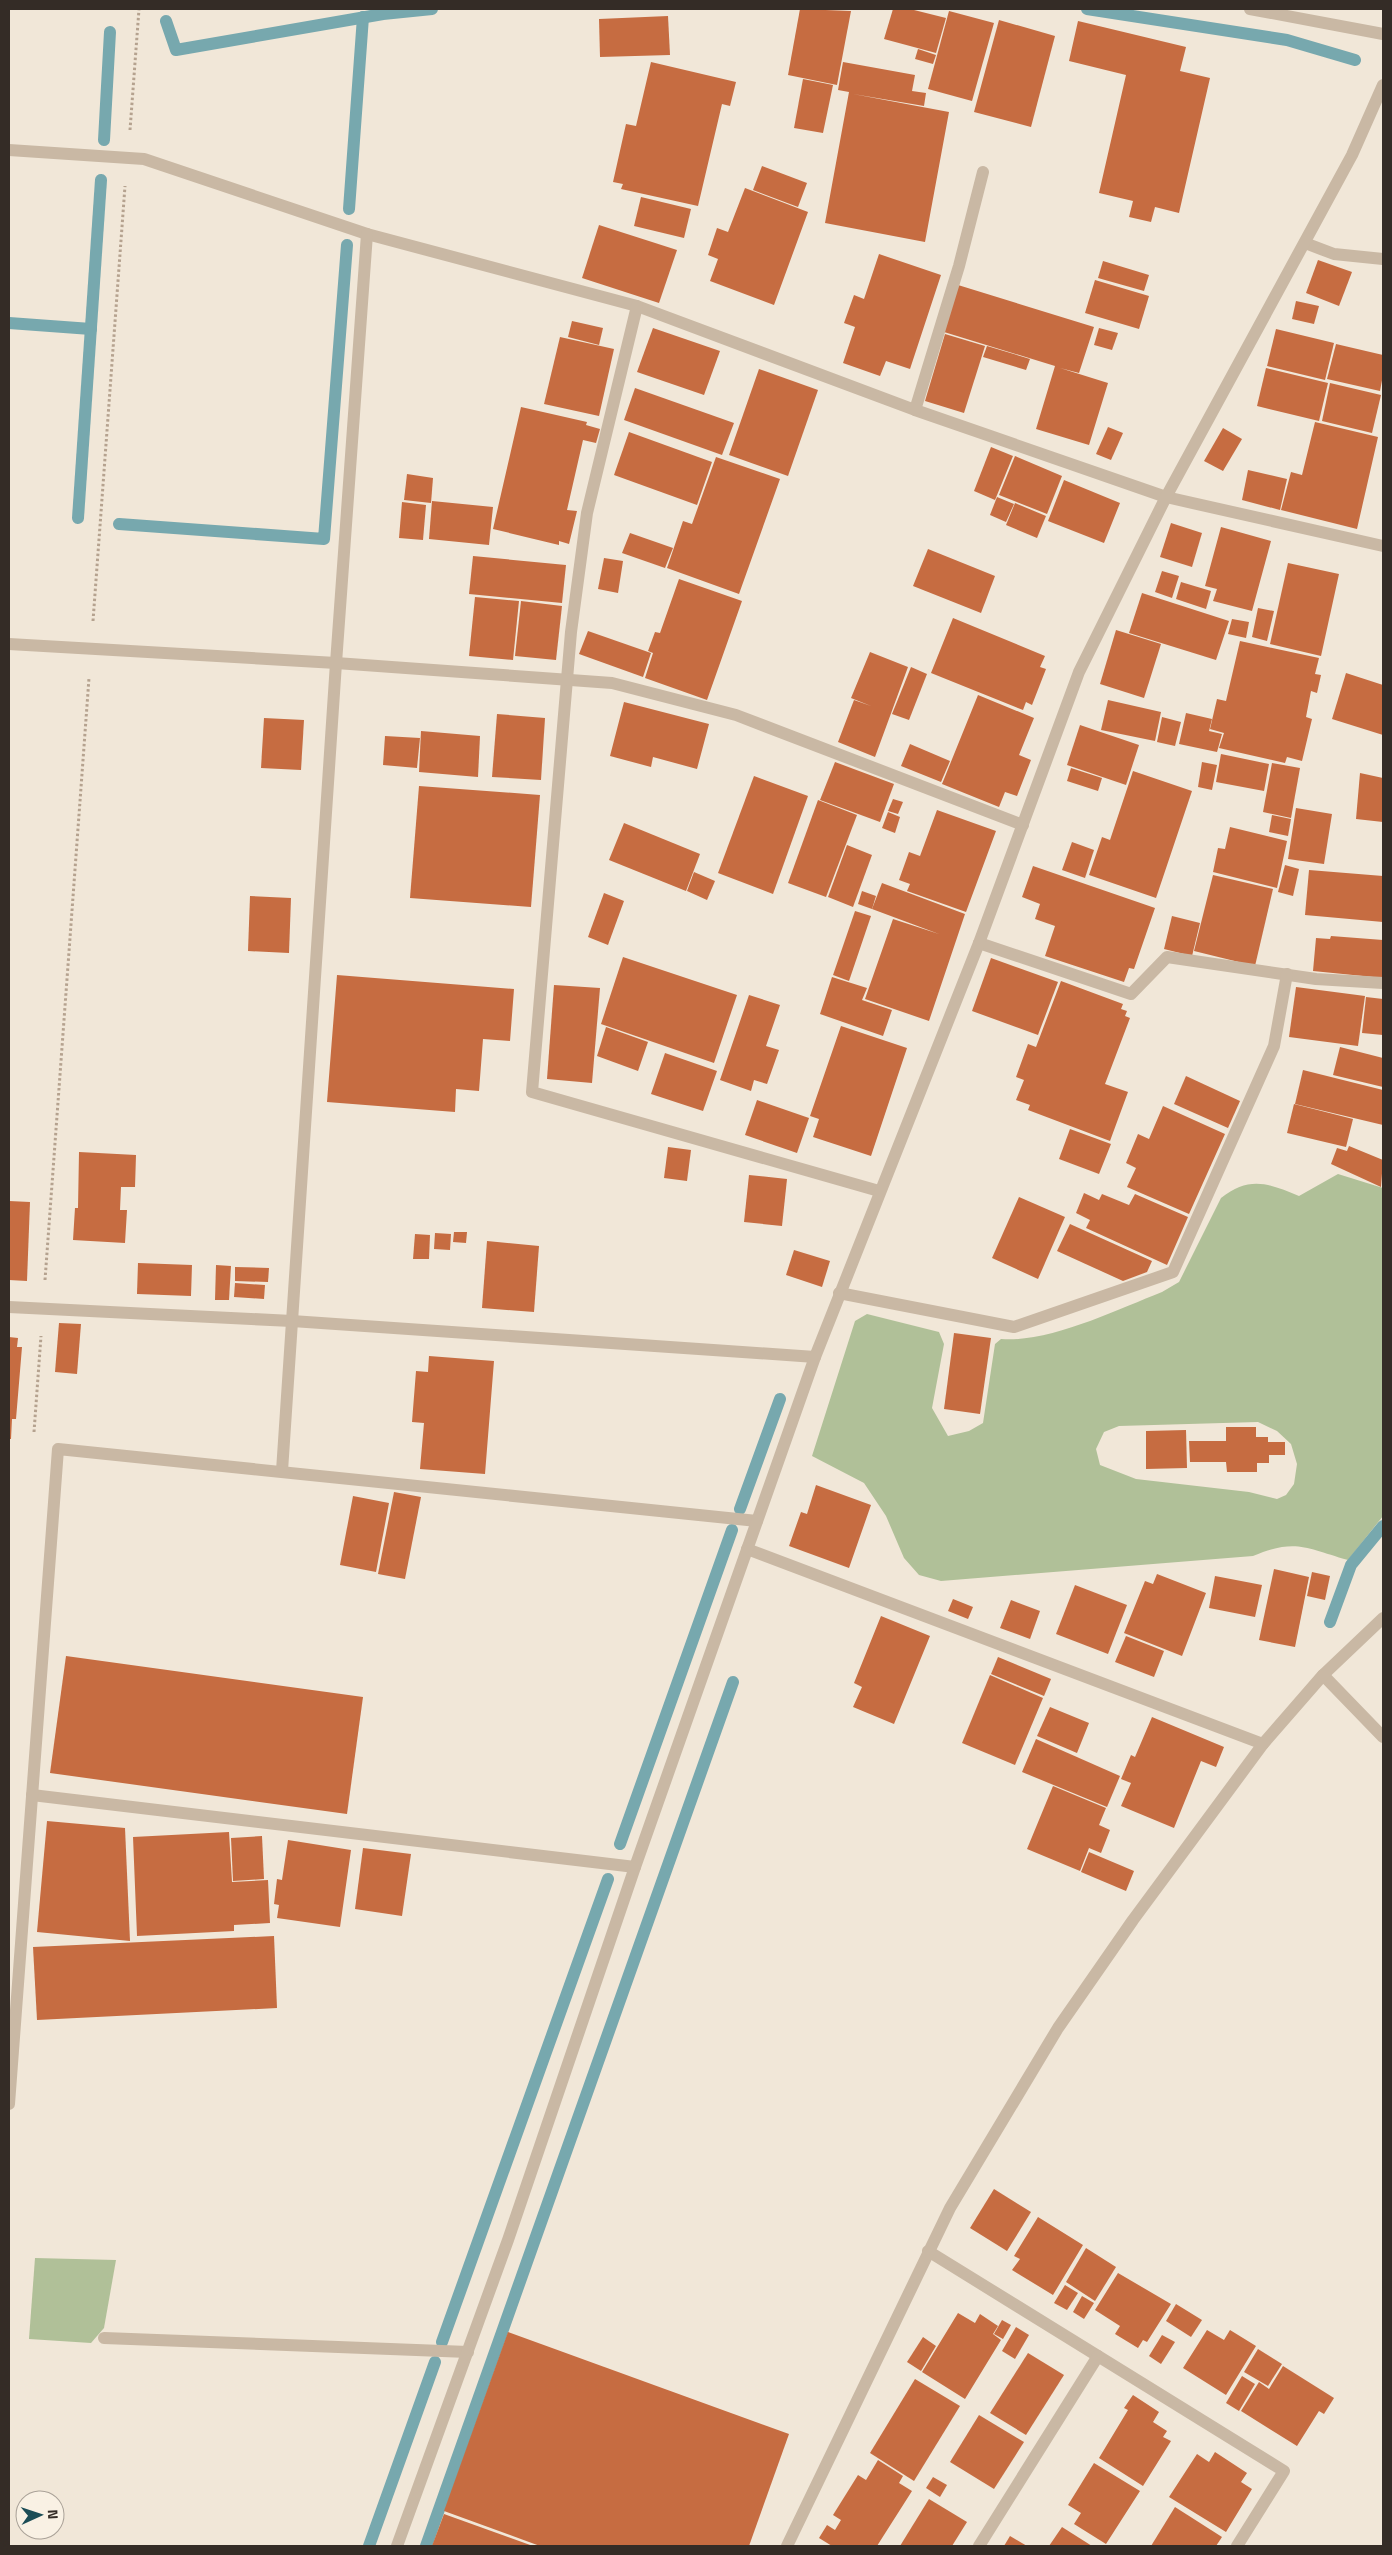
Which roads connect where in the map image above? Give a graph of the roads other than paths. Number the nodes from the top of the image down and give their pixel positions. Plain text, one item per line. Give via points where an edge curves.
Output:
1 (1250, 9) edge
2 (1383, 34) edge
3 (1383, 85) edge
4 (9, 150) edge
5 (983, 172) dead end
6 (367, 234) junction
7 (1305, 243) junction
8 (1383, 259) edge
9 (637, 306) junction
10 (915, 410) junction
11 (1166, 497) junction
12 (1383, 546) edge
13 (9, 644) edge
14 (336, 663) junction
15 (567, 679) junction
16 (1023, 825) junction
17 (979, 943) junction
18 (1287, 974) junction
19 (1383, 983) edge
20 (879, 1191) junction
21 (839, 1293) junction
22 (9, 1307) edge
23 (292, 1321) junction
24 (815, 1357) junction
25 (282, 1471) junction
26 (757, 1521) junction
27 (747, 1549) junction
28 (1383, 1618) edge
29 (1323, 1675) junction
30 (1383, 1738) edge
31 (1263, 1744) junction
32 (32, 1796) junction
33 (635, 1867) junction
34 (14, 1966) edge
35 (9, 2104) edge
36 (928, 2251) junction
37 (104, 2338) dead end
38 (468, 2352) junction
39 (1098, 2356) junction
40 (397, 2546) edge
41 (787, 2546) edge
42 (979, 2546) edge
43 (1237, 2546) edge

1 - 2 street
3 - 7 street via 1352,155
4 - 6 street via 144,159
5 - 10 street via 959,266
6 - 9 street
6 - 14 street
7 - 8 street via 1334,254
7 - 11 street
9 - 10 street
9 - 15 street via 587,513
10 - 11 street
11 - 12 street
11 - 16 street via 1079,672
13 - 14 street
14 - 15 street
14 - 23 street
15 - 16 street via 612,683 736,715
15 - 20 street via 532,1092
16 - 17 street
17 - 18 street via 1131,994 1167,957
17 - 20 street
18 - 19 street
18 - 21 street via 1274,1046 1173,1272 1014,1327
20 - 21 street
21 - 24 street
22 - 23 street
23 - 24 street
23 - 25 street
24 - 26 street
25 - 26 street
25 - 32 street via 58,1449
26 - 27 street
27 - 31 street
27 - 33 street
28 - 29 street
29 - 30 street
29 - 31 street
31 - 36 street via 1058,2028 950,2208
32 - 33 street
32 - 34 street
33 - 38 street
34 - 35 street
36 - 39 street
36 - 41 street
37 - 38 street
38 - 40 street
39 - 42 street
39 - 43 street via 1284,2471

